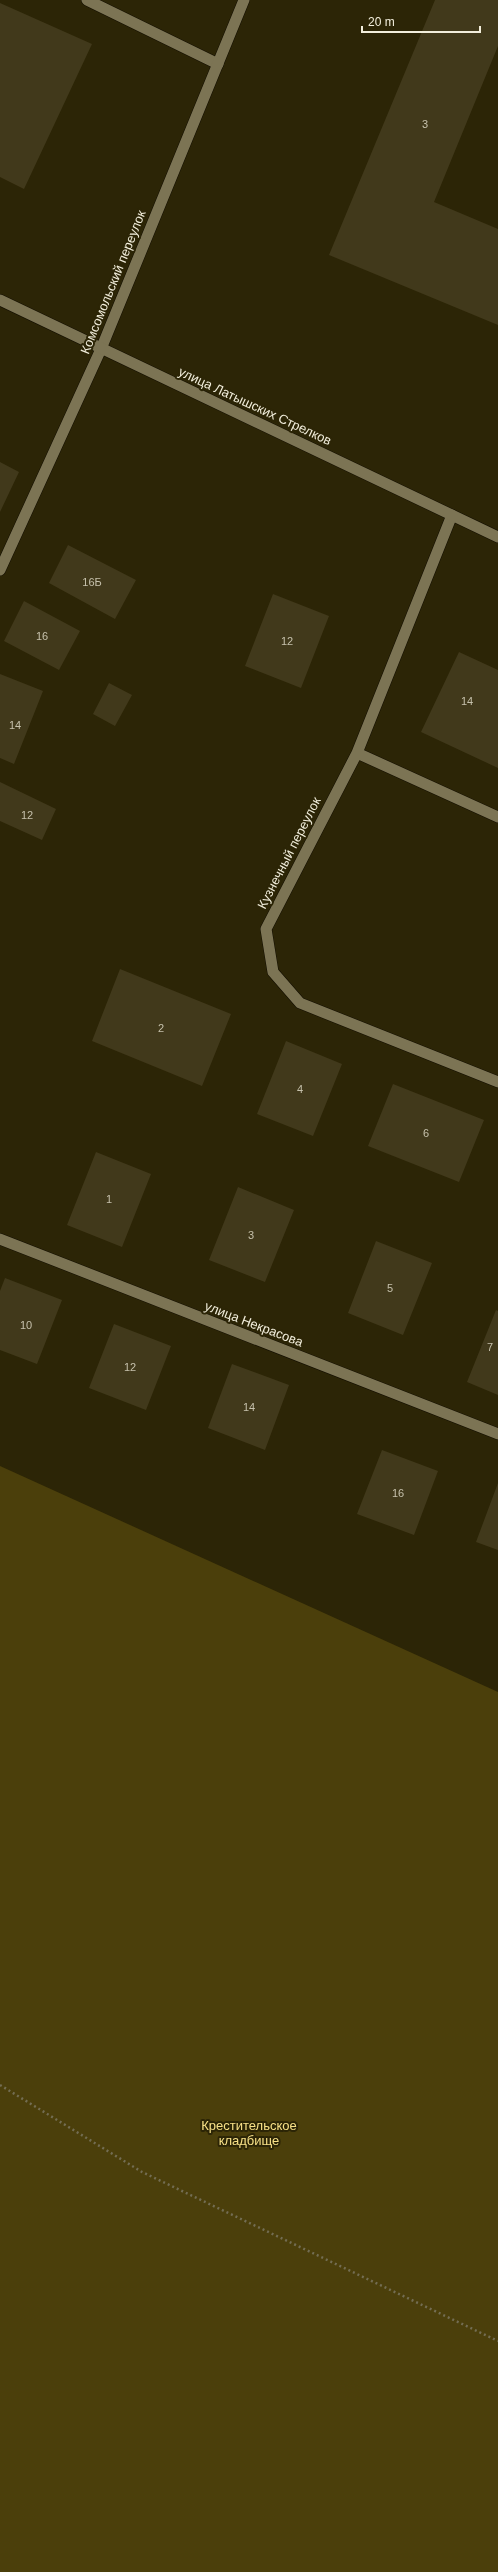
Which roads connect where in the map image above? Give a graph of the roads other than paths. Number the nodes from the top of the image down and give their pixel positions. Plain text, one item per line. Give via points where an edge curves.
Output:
1 (87, 0) edge
2 (244, 0) edge
3 (218, 64) junction
4 (0, 300) edge
5 (101, 349) junction
6 (452, 515) junction
7 (498, 537) edge
8 (0, 570) edge
9 (357, 753) junction
10 (498, 817) edge
11 (498, 1082) edge
12 (0, 1239) edge
13 (498, 1434) edge

1 - 3 street
2 - 3 street, Комсомольский переулок
3 - 5 street, Комсомольский переулок
4 - 5 street, улица Латышских Стрелков
5 - 6 street, улица Латышских Стрелков
5 - 8 street, Комсомольский переулок
6 - 7 street, улица Латышских Стрелков
6 - 9 street, Кузнечный переулок
9 - 10 street
9 - 11 street, Кузнечный переулок via 266,929 273,972 300,1003
12 - 13 street, улица Некрасова

